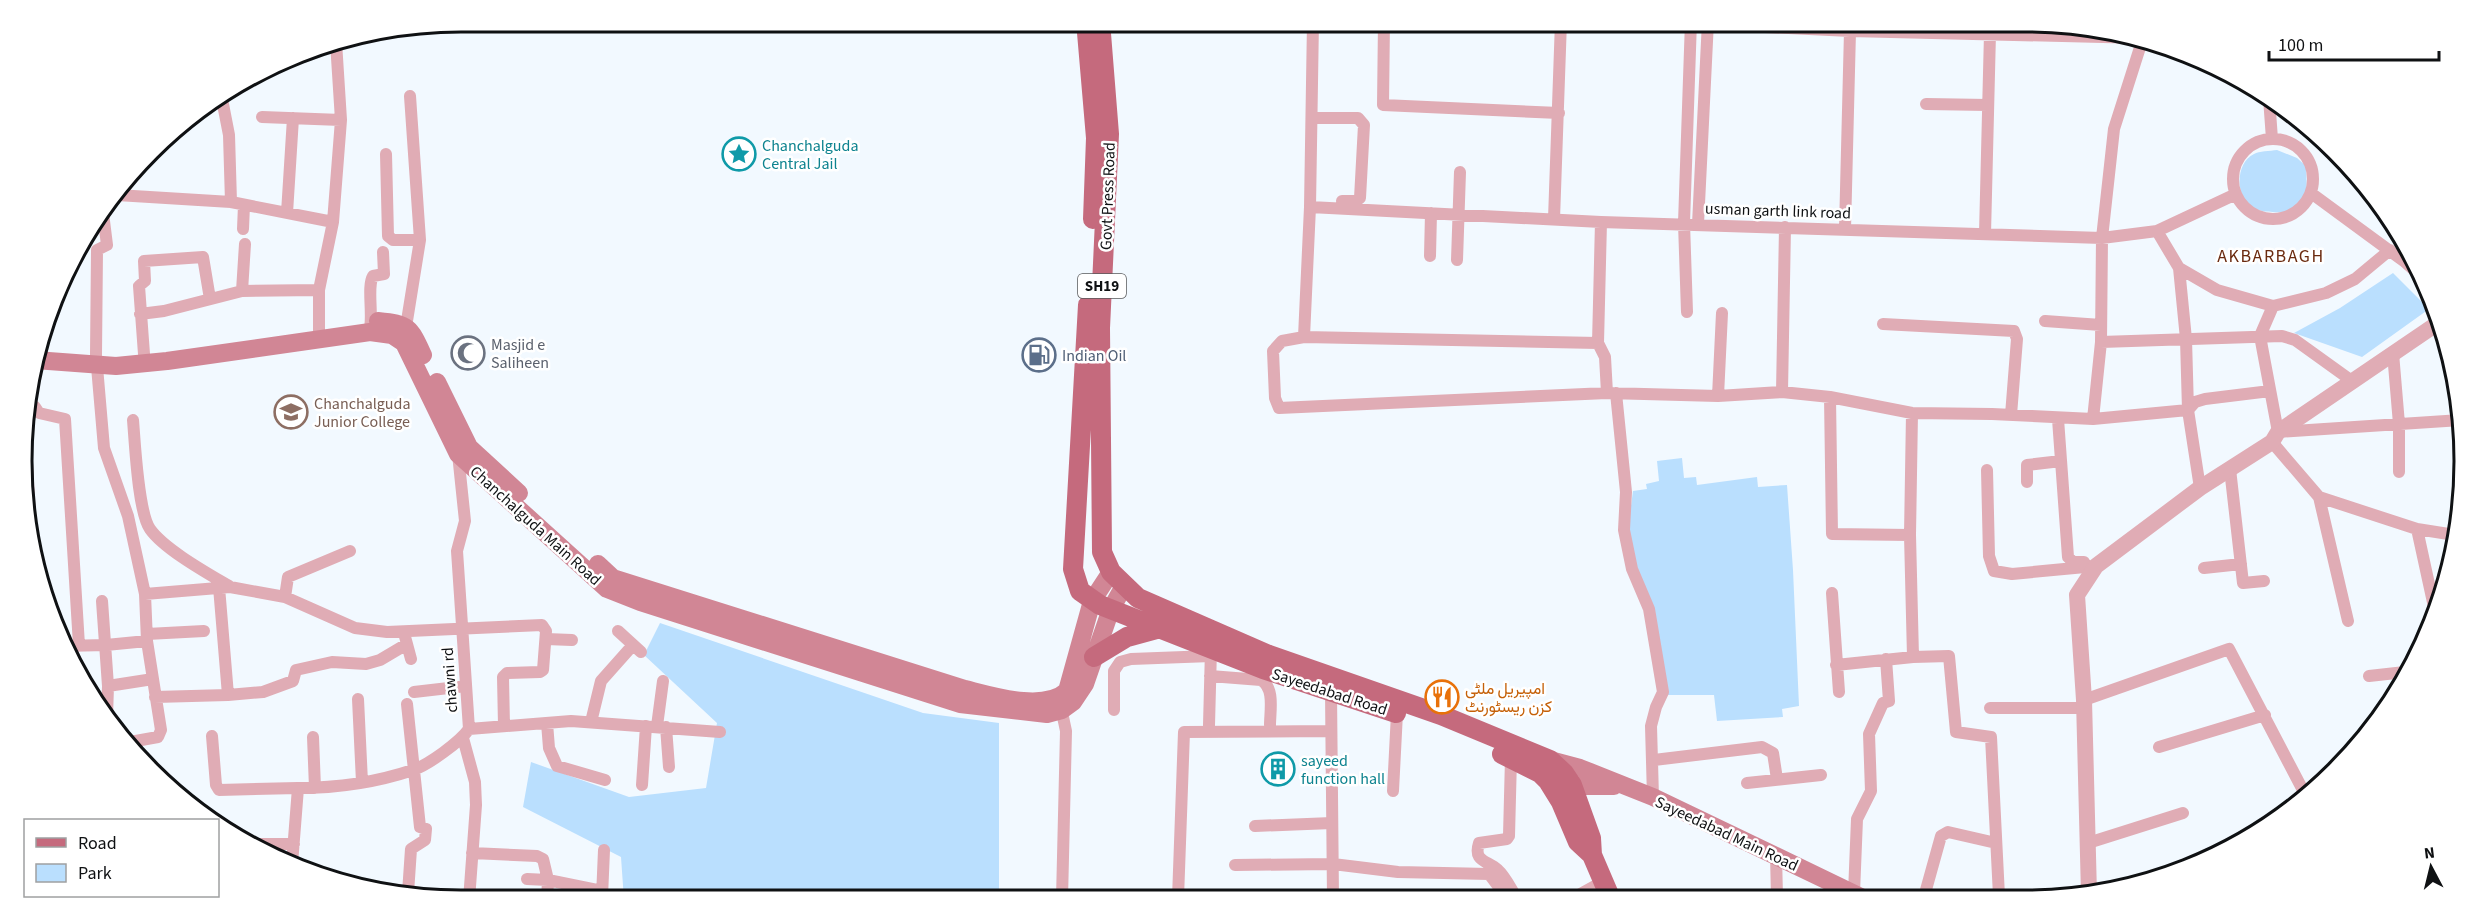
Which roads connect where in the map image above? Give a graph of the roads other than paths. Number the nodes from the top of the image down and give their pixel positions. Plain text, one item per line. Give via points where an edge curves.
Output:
1 (1087, 32) edge
2 (1101, 32) edge
3 (1313, 32) edge
4 (1384, 32) edge
5 (1561, 32) edge
6 (1691, 32) edge
7 (1708, 32) edge
8 (1852, 32) edge
9 (1986, 32) edge
10 (1990, 33) junction
11 (2086, 36) edge
12 (2140, 47) edge
13 (337, 50) edge
14 (410, 96) dead end
15 (223, 103) edge
16 (1926, 104) dead end
17 (1988, 105) junction
18 (2270, 109) edge
19 (1559, 113) junction
20 (262, 117) dead end
21 (293, 118) junction
22 (1315, 118) junction
23 (341, 120) junction
24 (2272, 139) junction
25 (386, 154) dead end
26 (1460, 172) dead end
27 (2236, 194) junction
28 (2312, 194) junction
29 (123, 195) edge
30 (238, 204) junction
31 (1310, 207) junction
32 (287, 213) junction
33 (1431, 213) junction
34 (1459, 214) junction
35 (1554, 219) junction
36 (104, 222) edge
37 (333, 222) junction
38 (1601, 222) junction
39 (1684, 223) junction
40 (1698, 224) junction
41 (1785, 227) junction
42 (243, 229) dead end
43 (1845, 229) junction
44 (2157, 231) junction
45 (1985, 234) junction
46 (2102, 238) junction
47 (420, 240) junction
48 (245, 244) dead end
49 (2390, 250) junction
50 (382, 252) dead end
51 (2401, 255) edge
52 (1430, 256) dead end
53 (1457, 260) dead end
54 (2179, 268) junction
55 (319, 290) junction
56 (242, 291) junction
57 (210, 299) junction
58 (2273, 306) junction
59 (1687, 312) dead end
60 (1722, 313) dead end
61 (140, 314) junction
62 (2045, 321) dead end
63 (1883, 324) dead end
64 (2101, 325) junction
65 (371, 326) junction
66 (2432, 327) edge
67 (318, 333) junction
68 (403, 333) junction
69 (2260, 336) junction
70 (1304, 337) junction
71 (2186, 339) junction
72 (2101, 342) junction
73 (1598, 343) junction
74 (45, 351) edge
75 (2392, 353) junction
76 (144, 354) junction
77 (44, 360) edge
78 (97, 360) junction
79 (2352, 381) junction
80 (2270, 391) junction
81 (1612, 393) junction
82 (1782, 393) junction
83 (1718, 396) junction
84 (1830, 397) junction
85 (35, 407) edge
86 (2188, 410) junction
87 (1912, 413) junction
88 (2011, 415) junction
89 (2058, 419) junction
90 (2093, 419) junction
91 (133, 420) dead end
92 (2452, 421) edge
93 (2399, 424) junction
94 (2275, 437) junction
95 (464, 451) junction
96 (2061, 461) junction
97 (2230, 469) junction
98 (1987, 470) dead end
99 (2399, 472) dead end
100 (2027, 482) dead end
101 (2200, 488) junction
102 (2319, 497) junction
103 (144, 514) junction
104 (128, 516) junction
105 (2417, 529) junction
106 (2447, 534) edge
107 (1910, 535) junction
108 (350, 551) dead end
109 (2100, 564) junction
110 (2241, 564) junction
111 (2204, 568) dead end
112 (2264, 581) dead end
113 (1125, 585) junction
114 (224, 587) junction
115 (1832, 593) dead end
116 (145, 594) junction
117 (2432, 596) edge
118 (285, 597) junction
119 (102, 601) dead end
120 (1101, 605) junction
121 (2348, 621) dead end
122 (1160, 628) junction
123 (462, 630) junction
124 (204, 631) dead end
125 (618, 631) dead end
126 (147, 638) junction
127 (405, 638) junction
128 (546, 639) junction
129 (572, 640) dead end
130 (74, 645) edge
131 (79, 645) junction
132 (106, 645) junction
133 (1211, 652) junction
134 (1094, 657) junction
135 (1913, 657) junction
136 (411, 659) dead end
137 (1886, 659) junction
138 (1836, 664) junction
139 (2397, 673) edge
140 (1210, 676) junction
141 (2369, 676) dead end
142 (153, 679) junction
143 (663, 681) dead end
144 (108, 686) junction
145 (466, 686) junction
146 (414, 692) dead end
147 (1331, 692) junction
148 (1839, 692) dead end
149 (228, 695) junction
150 (155, 697) junction
151 (358, 699) dead end
152 (107, 704) edge
153 (407, 704) dead end
154 (1060, 704) junction
155 (2084, 704) junction
156 (1990, 708) dead end
157 (1114, 710) dead end
158 (1398, 713) junction
159 (2265, 716) junction
160 (591, 722) junction
161 (547, 723) junction
162 (1209, 725) dead end
163 (1270, 725) dead end
164 (504, 726) junction
165 (656, 726) junction
166 (1330, 731) junction
167 (720, 732) dead end
168 (466, 734) junction
169 (212, 735) dead end
170 (313, 737) dead end
171 (136, 741) edge
172 (2160, 747) dead end
173 (1511, 758) junction
174 (1654, 760) junction
175 (669, 767) dead end
176 (416, 770) junction
177 (1560, 774) junction
178 (1821, 775) dead end
179 (605, 780) dead end
180 (1777, 780) junction
181 (362, 782) junction
182 (1747, 783) dead end
183 (642, 785) dead end
184 (298, 788) junction
185 (315, 788) junction
186 (2302, 788) edge
187 (1393, 791) dead end
188 (1653, 797) junction
189 (2183, 813) dead end
190 (1332, 823) junction
191 (1255, 826) dead end
192 (1996, 843) junction
193 (2088, 843) junction
194 (269, 844) edge
195 (294, 844) junction
196 (604, 850) dead end
197 (472, 853) junction
198 (293, 855) edge
199 (1776, 855) junction
200 (1333, 864) junction
201 (1235, 865) dead end
202 (527, 879) dead end
203 (549, 879) junction
204 (2089, 884) edge
205 (408, 886) edge
206 (1607, 889) edge
207 (470, 890) edge
208 (548, 890) edge
209 (583, 890) edge
210 (602, 890) edge
211 (1062, 890) edge
212 (1178, 890) edge
213 (1333, 890) edge
214 (1501, 890) edge
215 (1511, 890) edge
216 (1777, 890) edge
217 (1847, 890) edge
218 (1857, 890) edge
219 (1926, 890) edge
220 (1999, 890) edge

1 - 120 main road, SH19 via 1096,138 1073,568 1080,591
2 - 113 main road, Govt Press Road / SH19 via 1109,134 1100,328 1102,552
3 - 22 street
4 - 19 street via 1383,105
5 - 19 street
6 - 39 street
7 - 40 street
8 - 43 street
9 - 10 street
10 - 11 street
10 - 17 street
12 - 46 street via 2114,129
13 - 23 street
14 - 47 street
15 - 30 street
16 - 17 street
17 - 45 street
18 - 24 street
19 - 35 street
20 - 21 street
21 - 23 street
21 - 32 street
22 - 22 street via 1358,118 1365,125 1360,198 1356,201 1315,200
22 - 31 street
23 - 37 street
24 - 27 street via 2248,148 2238,159 2233,180
24 - 28 street via 2286,141 2302,151 2313,170
25 - 47 street via 388,236 393,240
26 - 34 street
27 - 28 street via 2247,210 2277,220 2291,216
27 - 44 street, usman garth link road
28 - 49 street
29 - 30 street
30 - 32 street
30 - 42 street
31 - 33 street, usman garth link road
31 - 70 street
32 - 37 street
33 - 34 street, usman garth link road
33 - 52 street
34 - 35 street, usman garth link road
34 - 53 street
35 - 38 street, usman garth link road
36 - 78 street via 107,245 97,250
37 - 55 street
38 - 39 street, usman garth link road
38 - 73 street
39 - 40 street, usman garth link road
39 - 59 street
40 - 41 street, usman garth link road
41 - 43 street, usman garth link road
41 - 82 street
43 - 45 street, usman garth link road
44 - 46 street, usman garth link road
44 - 54 street
45 - 46 street, usman garth link road
46 - 64 street
47 - 68 street
48 - 56 street
49 - 51 street
49 - 58 street via 2355,279 2326,293
50 - 65 street via 384,274 370,280
54 - 58 street via 2217,290
54 - 71 street
55 - 56 street
55 - 67 street
56 - 57 street
57 - 61 street
57 - 61 street via 203,257 144,261 145,281 139,286
58 - 69 street
60 - 83 street
61 - 76 street
62 - 64 street
63 - 88 street via 2014,331 2017,339
64 - 72 street
65 - 67 main road
65 - 68 main road via 392,335
66 - 75 street
67 - 76 main road
67 - 78 main road via 167,361 116,366
68 - 95 main road, Chanchalguda Main Road via 404,343
69 - 71 street
69 - 79 street via 2295,340
69 - 80 street
70 - 73 street
70 - 81 street via 1282,341 1273,351 1275,398 1280,408
71 - 72 street
71 - 86 street
72 - 90 street
73 - 81 street
74 - 78 main road
75 - 79 street
75 - 93 street
76 - 78 main road
77 - 78 main road
78 - 104 street via 104,448
79 - 94 street
80 - 86 street via 2205,399
80 - 94 street
81 - 83 street
81 - 174 street via 1626,492 1623,530 1632,569 1649,609 1663,695 1651,726
82 - 83 street
82 - 84 street
84 - 87 street
84 - 107 street via 1832,534
85 - 131 street via 39,413 65,419
86 - 90 street
86 - 101 street
87 - 88 street
87 - 107 street
88 - 89 street
89 - 90 street
89 - 96 street
91 - 103 street
92 - 93 street
93 - 94 street
93 - 99 street
94 - 97 street
94 - 102 street
95 - 123 street, chawni rd via 465,521 457,551
95 - 154 main road, Chanchalguda Main Road via 607,589 977,700 1047,714
96 - 100 street via 2027,465
96 - 109 street via 2070,561
97 - 101 street
97 - 110 street
98 - 109 street via 1989,556 1994,570 2012,573
101 - 109 street
102 - 105 street
102 - 121 street
103 - 104 street
103 - 114 street via 150,529
104 - 116 street
105 - 106 street
105 - 117 street
107 - 135 street
108 - 118 street via 288,578
109 - 155 street via 2077,596
110 - 111 street
110 - 112 street via 2243,583
113 - 120 main road
113 - 177 main road, Sayeedabad Road via 1269,655 1441,715
114 - 116 street
114 - 118 street
114 - 149 street
115 - 138 street
116 - 126 street
118 - 127 street via 355,628
119 - 132 street
120 - 122 main road, Sayeedabad Road
120 - 134 main road
120 - 154 main road
122 - 133 main road, Sayeedabad Road
122 - 134 main road via 1127,637
123 - 127 street
123 - 128 street via 542,625 546,628
123 - 145 street, chawni rd
124 - 126 street
125 - 160 street via 637,648 601,681
126 - 132 street
126 - 142 street
127 - 136 street
127 - 149 street via 380,660 366,664 332,662 296,670 293,681 262,692
128 - 129 street
128 - 164 street via 543,670 507,673 503,677
130 - 131 street
131 - 132 street
132 - 144 street
133 - 140 street
133 - 147 main road, Sayeedabad Road
133 - 157 street via 1120,662 1114,671
134 - 154 main road via 1085,684 1073,702
135 - 137 street
135 - 192 street via 1949,656 1956,732 1992,737
137 - 138 street
137 - 218 street via 1889,701 1883,703 1869,734 1871,791 1857,819
138 - 148 street
139 - 141 street
140 - 162 street
140 - 163 street via 1267,684
142 - 144 street
142 - 150 street
143 - 165 street
144 - 152 street
145 - 146 street
145 - 168 street, chawni rd
147 - 158 main road, Sayeedabad Road
147 - 166 street
149 - 150 street
150 - 171 street via 160,734
151 - 181 street
153 - 176 street
154 - 211 street via 1066,731
155 - 156 street
155 - 159 street via 2229,649
155 - 193 street
158 - 173 main road, Sayeedabad Road
158 - 187 street
159 - 172 street
159 - 186 street
160 - 161 street
160 - 165 street
161 - 164 street
161 - 179 street via 549,748 557,766
164 - 168 street
165 - 167 street
165 - 175 street
165 - 183 street
166 - 190 street
166 - 212 street via 1184,732
168 - 176 street
168 - 197 street, chawni rd via 475,782
169 - 184 street via 219,790
170 - 185 street
173 - 177 main road, Sayeedabad Road
173 - 215 street via 1509,836 1479,843 1477,855 1498,870
174 - 180 street via 1762,747 1773,753
174 - 188 street
176 - 181 street
176 - 205 street via 420,827 426,829 425,840 411,849
177 - 188 main road, Sayeedabad Main Road
177 - 206 main road via 1578,842 1592,855
178 - 180 street
180 - 182 street
181 - 185 street
184 - 185 street
184 - 195 street
188 - 199 main road, Sayeedabad Main Road
189 - 193 street
190 - 191 street
190 - 200 street
192 - 219 street via 1948,832 1941,836
192 - 220 street
193 - 204 street
194 - 195 street
195 - 198 street
196 - 210 street
197 - 203 street via 537,856 543,859
197 - 207 street, chawni rd
199 - 216 street
199 - 217 main road, Sayeedabad Main Road
200 - 201 street
200 - 213 street
200 - 214 street via 1398,872 1489,874
202 - 203 street
203 - 208 street
203 - 209 street

